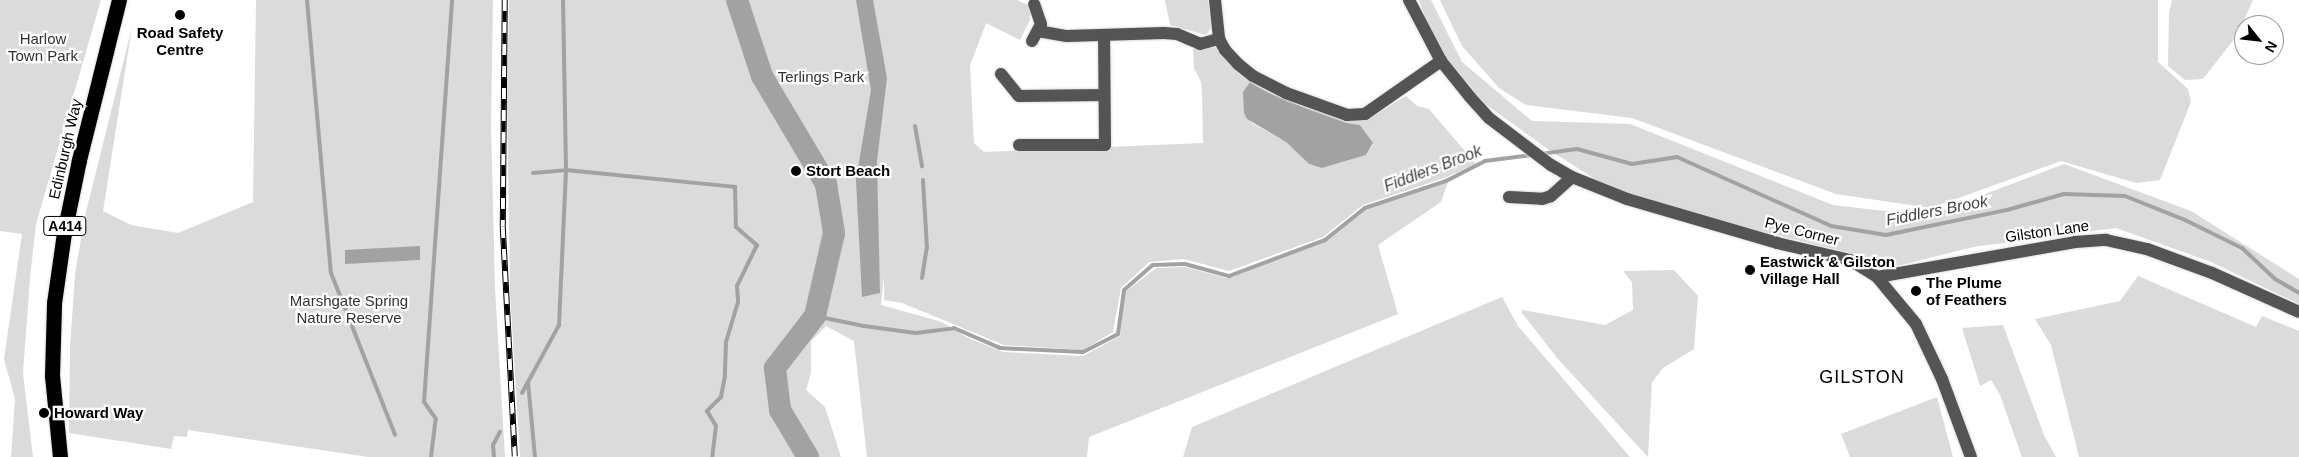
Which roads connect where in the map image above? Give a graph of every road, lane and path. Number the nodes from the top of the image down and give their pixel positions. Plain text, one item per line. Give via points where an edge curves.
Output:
1 (120, 0) edge
2 (1215, 0) edge
3 (1408, 0) edge
4 (1032, 1) edge
5 (1104, 35) junction
6 (1219, 39) junction
7 (1442, 61) junction
8 (1001, 74) dead end
9 (1104, 95) junction
10 (1019, 145) dead end
11 (1572, 177) junction
12 (1510, 197) dead end
13 (1878, 277) junction
14 (2299, 312) edge
15 (60, 457) edge
16 (1971, 457) edge

1 - 15 highway, Edinburgh Way / A414 via 79,160 54,303 52,376
2 - 6 street
3 - 7 street, Pye Corner
4 - 5 street via 1041,24 1035,36
5 - 6 street via 1177,34 1200,44
5 - 9 street
6 - 7 street via 1225,50 1253,76 1320,107 1347,115 1365,114
7 - 11 street, Pye Corner via 1489,118
8 - 9 street via 1019,96
9 - 10 street via 1105,145
11 - 12 street via 1551,196 1542,199
11 - 13 street, Pye Corner via 1652,207 1850,260
13 - 14 street, Gilston Lane via 2066,243 2106,240 2146,248
13 - 16 street, Pye Corner via 1916,324 1942,379

